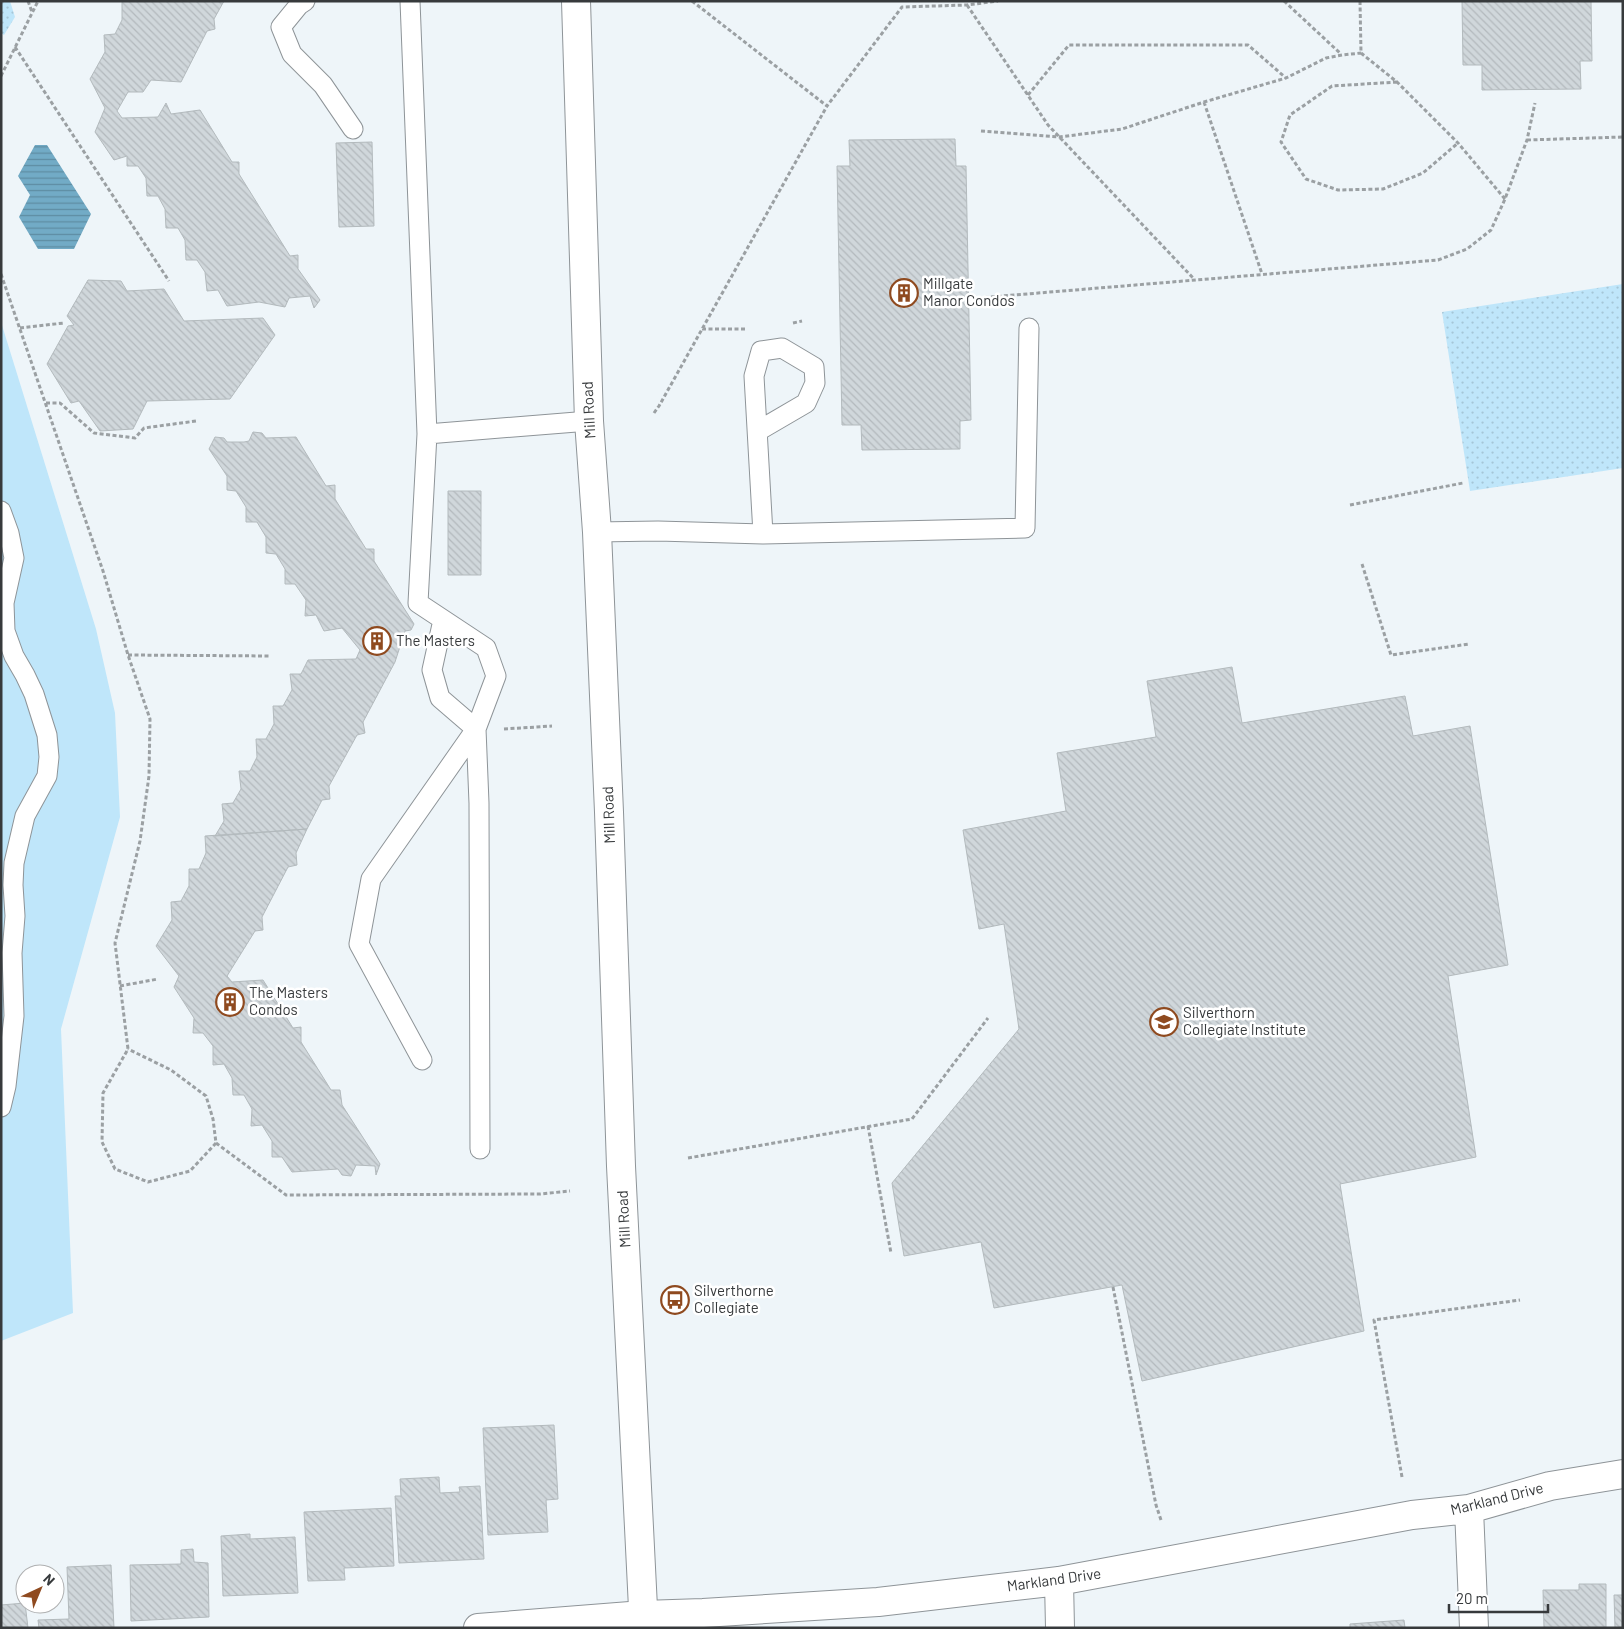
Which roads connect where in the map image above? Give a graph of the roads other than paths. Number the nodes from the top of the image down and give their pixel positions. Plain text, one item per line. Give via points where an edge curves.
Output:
1 (305, 1) edge
2 (410, 1) edge
3 (576, 1) edge
4 (353, 129) dead end
5 (1029, 328) dead end
6 (589, 421) junction
7 (758, 431) dead end
8 (427, 434) junction
9 (1, 512) edge
10 (596, 532) junction
11 (763, 534) junction
12 (443, 620) junction
13 (476, 729) junction
14 (422, 1060) dead end
15 (1, 1107) edge
16 (480, 1149) dead end
17 (1623, 1474) edge
18 (1469, 1509) junction
19 (1059, 1581) junction
20 (643, 1622) edge
21 (478, 1628) edge
22 (1060, 1628) edge
23 (1474, 1628) edge

1 - 4 lane via 281,27 292,54 323,86
2 - 8 lane
3 - 6 street, Mill Road
5 - 11 lane via 1024,528
6 - 8 lane
6 - 10 street, Mill Road
7 - 11 lane
8 - 12 lane via 418,603
9 - 15 lane via 14,558 4,603 5,631 34,694 47,734 49,757 47,776 25,816 14,863 14,1016
10 - 11 lane
10 - 20 street, Mill Road
12 - 13 lane via 432,670 440,698
12 - 13 lane via 486,648 496,676
13 - 14 lane via 370,879 358,944
13 - 16 lane
17 - 18 street, Markland Drive via 1550,1486
18 - 19 street, Markland Drive via 1412,1515
18 - 23 street
19 - 20 street, Markland Drive via 878,1602 703,1613
19 - 22 street
20 - 21 street, Markland Drive

